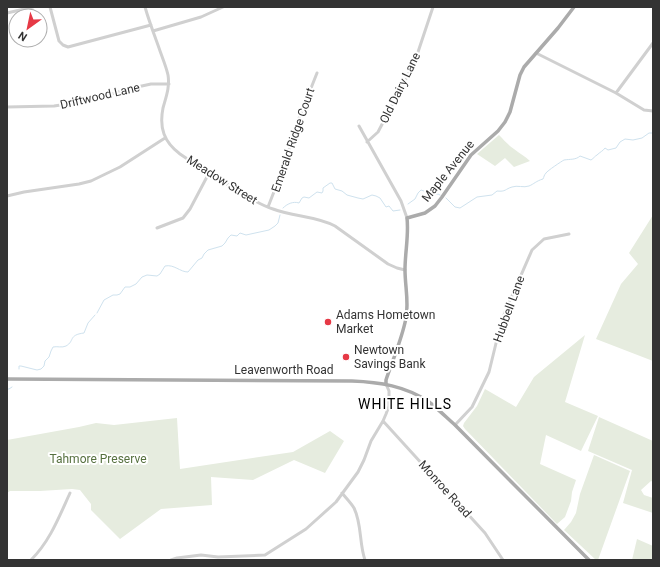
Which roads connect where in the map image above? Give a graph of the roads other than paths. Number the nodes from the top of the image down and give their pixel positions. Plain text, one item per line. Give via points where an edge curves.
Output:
1 (33, 7) edge
2 (50, 7) edge
3 (144, 7) edge
4 (223, 7) edge
5 (432, 7) edge
6 (574, 7) edge
7 (7, 13) edge
8 (151, 25) junction
9 (153, 32) junction
10 (653, 44) edge
11 (536, 53) junction
12 (317, 72) dead end
13 (169, 84) junction
14 (616, 93) junction
15 (7, 107) edge
16 (653, 111) edge
17 (360, 126) dead end
18 (165, 138) junction
19 (367, 142) junction
20 (209, 173) junction
21 (7, 196) edge
22 (268, 208) junction
23 (407, 218) junction
24 (157, 228) dead end
25 (570, 234) dead end
26 (405, 270) junction
27 (7, 379) edge
28 (386, 384) junction
29 (383, 421) junction
30 (455, 425) junction
31 (70, 493) dead end
32 (342, 493) junction
33 (31, 560) edge
34 (171, 560) edge
35 (365, 560) edge
36 (503, 560) edge
37 (589, 560) edge

1 - 7 street
2 - 8 street via 59,41 68,47
3 - 8 street
4 - 9 street
5 - 19 street, Old Dairy Lane via 410,71 378,132
6 - 11 main road, Maple Avenue
8 - 9 street
9 - 13 street
10 - 14 street
11 - 14 street
11 - 23 main road, Maple Avenue via 520,75 509,116 501,128 471,155 435,206 425,213
12 - 22 street, Emerald Ridge Court
13 - 15 street, Driftwood Lane via 151,84 88,101 54,106
13 - 18 street via 162,115
14 - 16 street via 644,110
17 - 19 street
18 - 20 street, Meadow Street via 176,151
18 - 21 street via 120,167 91,181
19 - 23 street via 401,201
20 - 22 street, Meadow Street
20 - 24 street via 183,218
22 - 26 street, Meadow Street via 329,223 384,262
23 - 26 main road
25 - 30 street, Hubbell Lane via 544,239 532,250 505,312 489,372 472,407
26 - 28 main road via 408,296 406,318
27 - 28 main road, Leavenworth Road via 352,380
28 - 29 street via 389,391 389,406
28 - 30 main road, Leavenworth Road via 420,396
29 - 32 street via 358,472
29 - 36 street, Monroe Road via 485,533
30 - 37 main road, Leavenworth Road
31 - 33 street via 51,533
32 - 34 street via 336,502 306,528 265,555 201,555
32 - 35 street via 353,506 358,518

